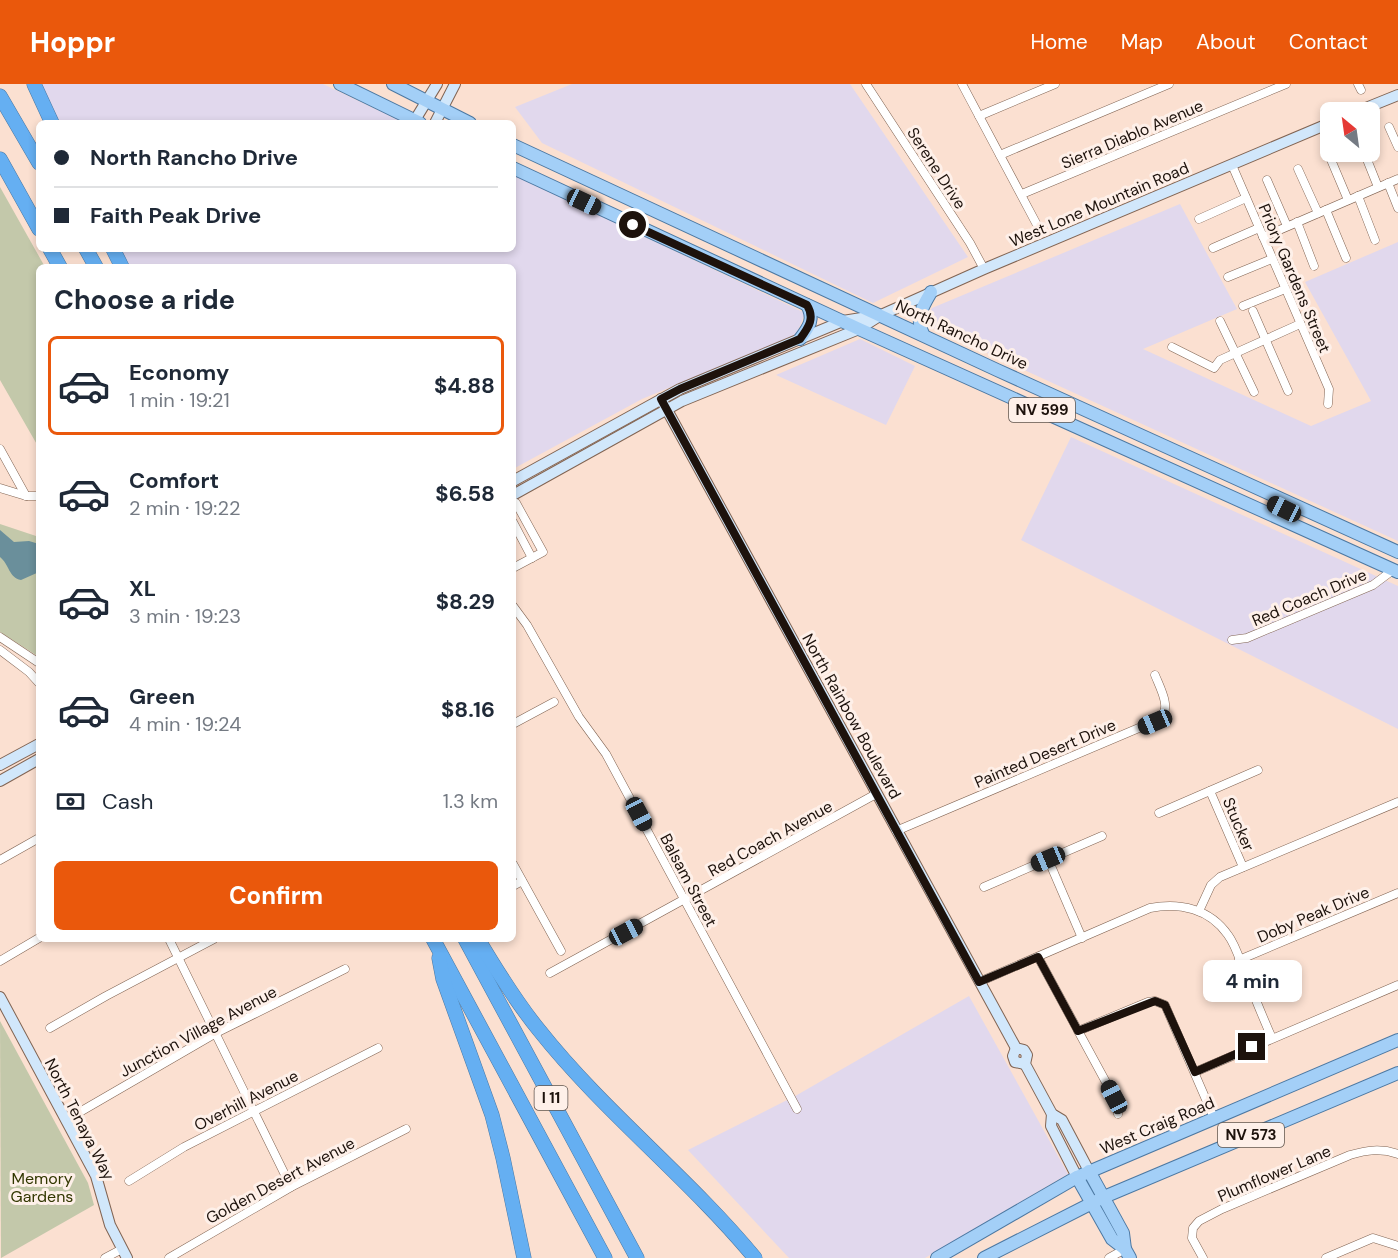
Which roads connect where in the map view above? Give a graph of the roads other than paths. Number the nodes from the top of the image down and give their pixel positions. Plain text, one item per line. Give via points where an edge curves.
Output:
1 (34, 84) edge
2 (340, 84) edge
3 (393, 84) edge
4 (436, 84) edge
5 (455, 84) edge
6 (866, 84) edge
7 (962, 84) edge
8 (1055, 84) edge
9 (1169, 84) edge
10 (1286, 84) edge
11 (1398, 95) edge
12 (0, 96) edge
13 (427, 101) junction
14 (1380, 102) edge
15 (443, 109) junction
16 (979, 116) junction
17 (51, 120) edge
18 (414, 120) edge
19 (419, 120) edge
20 (437, 120) edge
21 (464, 120) edge
22 (1320, 127) edge
23 (1389, 127) dead end
24 (516, 146) edge
25 (1398, 147) edge
26 (1000, 155) junction
27 (36, 158) edge
28 (0, 159) edge
29 (1332, 162) edge
30 (1368, 162) edge
31 (1232, 165) junction
32 (516, 169) edge
33 (1298, 169) dead end
34 (1398, 179) edge
35 (1267, 180) dead end
36 (1388, 183) junction
37 (1378, 187) junction
38 (1022, 194) junction
39 (1358, 196) junction
40 (1246, 198) junction
41 (1348, 200) junction
42 (1398, 208) edge
43 (1326, 210) junction
44 (1317, 213) junction
45 (1199, 219) dead end
46 (674, 220) junction
47 (1297, 222) junction
48 (36, 224) edge
49 (1036, 224) dead end
50 (1287, 226) junction
51 (1259, 228) junction
52 (658, 237) junction
53 (1263, 237) junction
54 (1375, 240) dead end
55 (1213, 248) dead end
56 (1346, 258) dead end
57 (1272, 259) junction
58 (1314, 267) dead end
59 (984, 269) junction
60 (1228, 278) dead end
61 (1286, 289) junction
62 (931, 292) junction
63 (807, 305) junction
64 (1243, 306) dead end
65 (1253, 311) dead end
66 (881, 315) junction
67 (843, 321) junction
68 (1220, 321) dead end
69 (1300, 324) junction
70 (859, 329) junction
71 (923, 334) junction
72 (800, 339) junction
73 (1266, 339) junction
74 (1172, 347) dead end
75 (1236, 353) junction
76 (1288, 391) dead end
77 (1254, 392) dead end
78 (664, 404) junction
79 (1328, 404) dead end
80 (618, 422) junction
81 (602, 431) junction
82 (623, 433) junction
83 (608, 441) junction
84 (0, 449) edge
85 (558, 455) junction
86 (564, 466) junction
87 (524, 475) junction
88 (516, 479) edge
89 (1201, 483) junction
90 (1249, 484) junction
91 (529, 485) junction
92 (0, 488) edge
93 (516, 493) edge
94 (26, 496) junction
95 (36, 496) edge
96 (1244, 502) junction
97 (516, 503) edge
98 (1306, 510) junction
99 (516, 528) edge
100 (1398, 552) edge
101 (532, 558) junction
102 (516, 566) edge
103 (1395, 571) edge
104 (516, 610) edge
105 (0, 637) edge
106 (1232, 639) dead end
107 (0, 650) edge
108 (36, 661) edge
109 (1155, 675) dead end
110 (36, 680) edge
111 (554, 702) dead end
112 (516, 719) edge
113 (36, 746) edge
114 (36, 761) edge
115 (0, 765) edge
116 (1258, 770) dead end
117 (0, 781) edge
118 (1210, 791) junction
119 (876, 794) junction
120 (1398, 802) edge
121 (1159, 813) dead end
122 (896, 831) junction
123 (1102, 836) dead end
124 (36, 840) edge
125 (1048, 859) junction
126 (0, 860) edge
127 (1243, 867) junction
128 (516, 870) edge
129 (522, 881) junction
130 (516, 884) edge
131 (984, 887) dead end
132 (1398, 893) edge
133 (685, 900) junction
134 (1198, 911) junction
135 (1082, 938) junction
136 (36, 940) edge
137 (170, 942) edge
138 (208, 942) edge
139 (435, 942) edge
140 (467, 942) edge
141 (480, 942) edge
142 (561, 951) dead end
143 (1038, 957) junction
144 (178, 958) junction
145 (1239, 960) junction
146 (0, 961) edge
147 (345, 969) dead end
148 (550, 973) dead end
149 (979, 982) junction
150 (1398, 985) edge
151 (0, 997) edge
152 (50, 1028) dead end
153 (1078, 1031) junction
154 (216, 1034) junction
155 (1272, 1038) junction
156 (1398, 1040) edge
157 (378, 1048) dead end
158 (1195, 1072) junction
159 (1398, 1073) edge
160 (797, 1109) dead end
161 (254, 1112) junction
162 (1052, 1114) junction
163 (1118, 1114) dead end
164 (1214, 1118) junction
165 (66, 1120) junction
166 (406, 1129) dead end
167 (1398, 1154) edge
168 (1089, 1171) junction
169 (1077, 1177) junction
170 (129, 1181) dead end
171 (291, 1187) junction
172 (1104, 1197) junction
173 (1092, 1204) junction
174 (1398, 1246) edge
175 (124, 1253) edge
176 (1127, 1254) edge
177 (105, 1258) edge
178 (168, 1258) edge
179 (524, 1258) edge
180 (605, 1258) edge
181 (637, 1258) edge
182 (755, 1258) edge
183 (937, 1258) edge
184 (984, 1258) edge
185 (1109, 1258) edge
186 (1203, 1258) edge
187 (1326, 1258) edge

1 - 17 highway
2 - 18 main road
3 - 13 main road
4 - 13 main road
5 - 15 main road
6 - 59 street, Serene Drive
7 - 16 street
8 - 16 street
9 - 26 street
10 - 38 street, Sierra Diablo Avenue
11 - 14 main road
12 - 27 highway
13 - 15 main road
13 - 19 main road
15 - 20 main road
15 - 21 main road
16 - 26 street
22 - 31 main road, West Lone Mountain Road
23 - 25 street
24 - 46 main road, North Rancho Drive / NV 599
26 - 38 street
28 - 48 highway
29 - 41 street
30 - 37 street
31 - 40 street, Priory Gardens Street
31 - 59 main road, West Lone Mountain Road
32 - 52 main road, NV 599
33 - 44 street
34 - 36 street
35 - 50 street
36 - 37 street
36 - 42 street
37 - 39 street
38 - 49 street
39 - 41 street
39 - 54 street
40 - 45 street
40 - 51 street, Priory Gardens Street
41 - 43 street
43 - 44 street
43 - 56 street
44 - 47 street
46 - 52 main road
46 - 66 main road, North Rancho Drive / NV 599
47 - 50 street
47 - 58 street
50 - 53 street
51 - 53 street, Priory Gardens Street
51 - 55 street
52 - 63 main road, NV 599
53 - 57 street, Priory Gardens Street
57 - 60 street
57 - 61 street, Priory Gardens Street
59 - 62 main road, West Lone Mountain Road
61 - 64 street
61 - 69 street, Priory Gardens Street
62 - 66 main road, West Lone Mountain Road
62 - 71 main road via 920,312
63 - 67 main road, NV 599
63 - 72 main road via 811,323
65 - 73 street
66 - 67 main road, West Lone Mountain Road
66 - 70 main road, West Lone Mountain Road
66 - 71 main road, North Rancho Drive / NV 599
67 - 70 main road, NV 599
67 - 72 main road, West Lone Mountain Road
68 - 75 street
69 - 73 street
69 - 79 street, Priory Gardens Street via 1329,389
70 - 78 main road, West Lone Mountain Road
70 - 89 main road, NV 599
71 - 90 main road, North Rancho Drive / NV 599
72 - 78 main road, West Lone Mountain Road via 680,389
73 - 75 street
73 - 76 street
74 - 75 street via 1214,368 1220,360
75 - 77 street
78 - 80 main road, West Lone Mountain Road
78 - 82 main road, West Lone Mountain Road
78 - 119 main road, North Rainbow Boulevard
80 - 81 main road, West Lone Mountain Road
80 - 82 main road
81 - 83 main road
81 - 85 main road, West Lone Mountain Road
82 - 83 main road, West Lone Mountain Road
83 - 86 main road, West Lone Mountain Road
84 - 94 street
85 - 86 main road
85 - 87 main road, West Lone Mountain Road
86 - 91 main road, West Lone Mountain Road
87 - 88 main road, West Lone Mountain Road
87 - 91 main road
89 - 90 main road via 1220,483 1238,491
89 - 96 main road, NV 599
90 - 98 main road, North Rancho Drive / NV 599
91 - 93 main road, West Lone Mountain Road
92 - 94 street
94 - 95 street
96 - 98 main road via 1261,498 1284,509
96 - 103 main road, NV 599
97 - 101 street via 543,552
98 - 100 main road, North Rancho Drive / NV 599
99 - 101 street
101 - 102 street
103 - 106 street, Red Coach Drive via 1360,591 1247,638
104 - 133 street, Balsam Street via 579,717 606,754
105 - 108 street
107 - 110 street
109 - 122 street, Painted Desert Drive via 1166,709 1160,719
111 - 112 street
113 - 115 main road
114 - 117 main road
116 - 118 street
118 - 121 street
118 - 127 street, Stucker
119 - 122 main road, North Rainbow Boulevard
119 - 133 street, Red Coach Avenue
120 - 127 street
122 - 149 main road, North Rainbow Boulevard
123 - 125 street
124 - 126 street
125 - 131 street
125 - 135 street
127 - 134 street via 1211,885
128 - 129 street
129 - 130 street
129 - 142 street
132 - 145 street, Doby Peak Drive
133 - 148 street, Red Coach Avenue
133 - 160 street, Balsam Street
134 - 135 street via 1165,905 1150,908
134 - 145 street via 1229,936
135 - 143 street
136 - 146 street
137 - 144 street
138 - 144 street
139 - 179 highway via 443,980 492,1115
139 - 180 highway, I 11
140 - 181 highway, I 11
141 - 182 highway via 517,1002 553,1047
143 - 149 street
143 - 153 street
144 - 152 street
144 - 154 street
145 - 155 street
147 - 154 street, Junction Village Avenue
149 - 162 main road, North Rainbow Boulevard via 1016,1048 1012,1056 1015,1062 1025,1064
150 - 155 street
151 - 165 main road, North Tenaya Way
153 - 158 street via 1148,1002 1160,1002 1165,1005
153 - 163 street via 1114,1097
154 - 161 street
154 - 165 street, Junction Village Avenue
155 - 158 street
156 - 164 main road, West Craig Road / NV 573
157 - 161 street, Overhill Avenue
158 - 164 street
159 - 172 main road, NV 573
161 - 170 street, Overhill Avenue via 184,1147
161 - 171 street
162 - 168 main road, North Rainbow Boulevard via 1062,1120
162 - 169 main road, North Rainbow Boulevard via 1051,1126
164 - 168 main road, West Craig Road / NV 573
165 - 175 main road, North Tenaya Way via 96,1176 106,1217
166 - 171 street, Golden Desert Avenue
167 - 186 street, Plumflower Lane via 1369,1150 1350,1155 1199,1221 1192,1238
168 - 169 main road, West Craig Road / NV 573
168 - 172 main road, North Rainbow Boulevard
169 - 173 main road, North Rainbow Boulevard
169 - 183 main road, West Craig Road / NV 573
171 - 178 street, Golden Desert Avenue
172 - 173 main road, NV 573
172 - 176 main road, North Rainbow Boulevard via 1123,1233
173 - 176 main road, North Rainbow Boulevard via 1112,1239
173 - 184 main road, NV 573
174 - 187 street via 1373,1238
175 - 177 street
176 - 185 street

